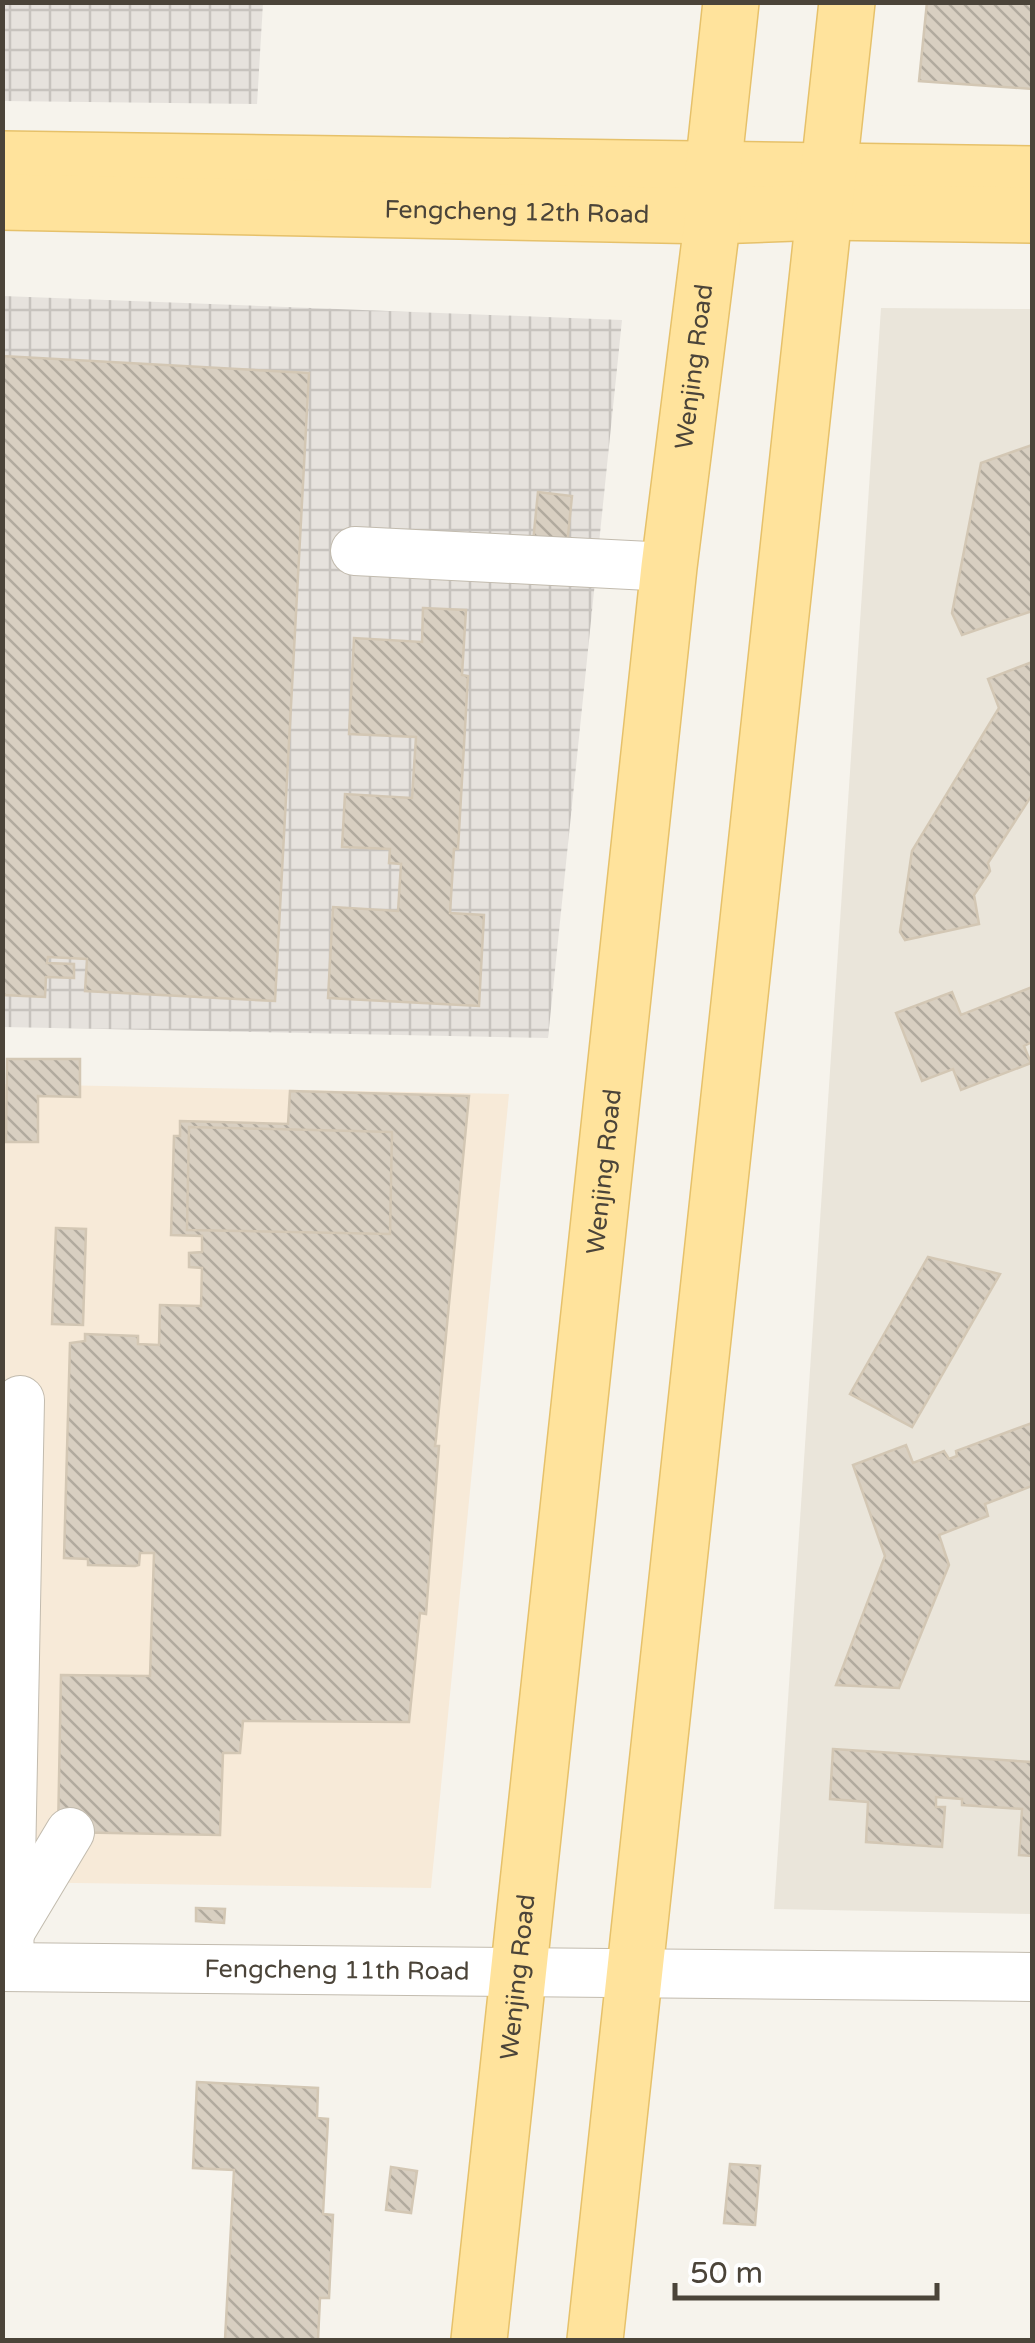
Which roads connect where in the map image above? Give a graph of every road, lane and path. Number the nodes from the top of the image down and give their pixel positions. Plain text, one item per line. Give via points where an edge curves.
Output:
1 (730, 2) edge
2 (846, 2) edge
3 (2, 159) edge
4 (1032, 174) edge
5 (825, 192) junction
6 (713, 193) junction
7 (2, 202) edge
8 (1032, 215) edge
9 (354, 551) dead end
10 (669, 567) junction
11 (20, 1400) dead end
12 (70, 1832) dead end
13 (8, 1955) edge
14 (520, 1971) junction
15 (633, 1973) junction
16 (1032, 1976) edge
17 (479, 2340) edge
18 (594, 2340) edge

1 - 6 main road, Wenjing Road
2 - 5 main road
3 - 6 main road, Fengcheng 12th Road
4 - 5 main road, Fengcheng 12th Road
5 - 6 main road, Fengcheng 12th Road
5 - 8 main road, Fengcheng 12th Road
5 - 15 main road
6 - 7 main road, Fengcheng 12th Road
6 - 10 main road, Wenjing Road
9 - 10 street
10 - 14 main road, Wenjing Road
11 - 13 street
12 - 13 street
13 - 14 street, Fengcheng 11th Road
14 - 15 street, Fengcheng 11th Road
14 - 17 main road, Wenjing Road
15 - 16 street, Fengcheng 11th Road
15 - 18 main road

